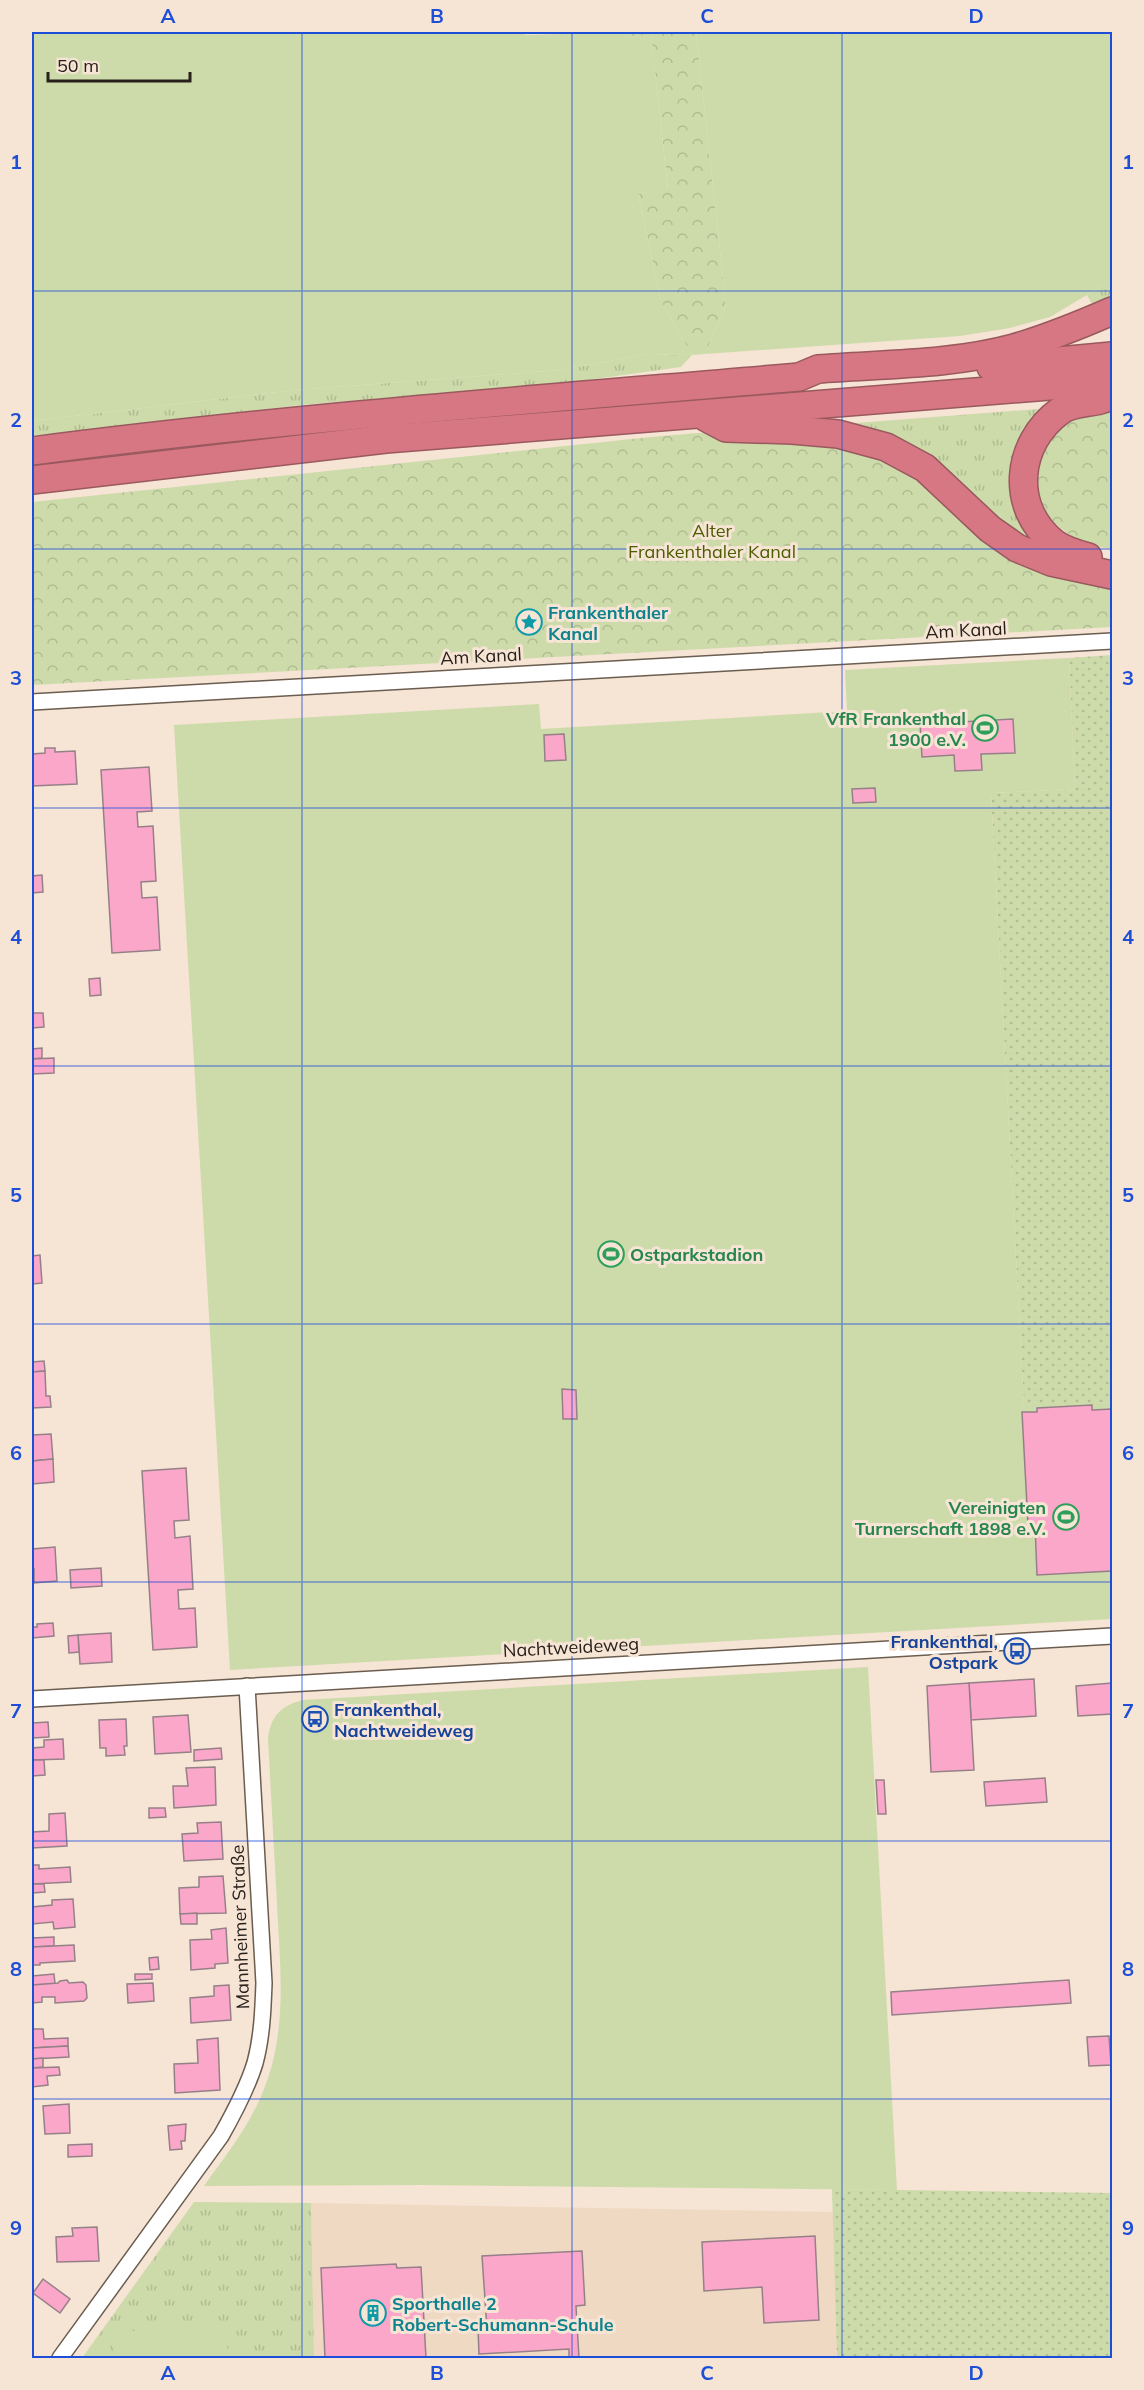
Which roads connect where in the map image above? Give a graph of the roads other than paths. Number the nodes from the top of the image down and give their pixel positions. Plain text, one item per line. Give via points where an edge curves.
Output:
1 (1113, 311) edge
2 (1113, 356) edge
3 (799, 377) junction
4 (1113, 381) edge
5 (1113, 395) edge
6 (699, 413) junction
7 (32, 451) edge
8 (32, 480) edge
9 (1113, 561) edge
10 (1113, 575) edge
11 (1113, 641) edge
12 (32, 702) edge
13 (1113, 1636) edge
14 (247, 1686) junction
15 (32, 1699) edge
16 (60, 2358) edge

1 - 3 highway via 1012,348 953,359 818,369
2 - 3 highway via 820,382
3 - 7 highway via 411,409
4 - 6 highway
5 - 9 highway via 1062,410 1039,430 1027,455 1023,482 1026,504 1038,528 1055,544 1086,557
6 - 8 highway via 386,439
6 - 10 highway via 726,428 838,434 886,447 925,468 990,529 1017,548 1051,562
11 - 12 street, Am Kanal
13 - 14 street, Nachtweideweg
14 - 15 street, Nachtweideweg
14 - 16 street, Mannheimer Straße via 264,1983 255,2063 220,2136

